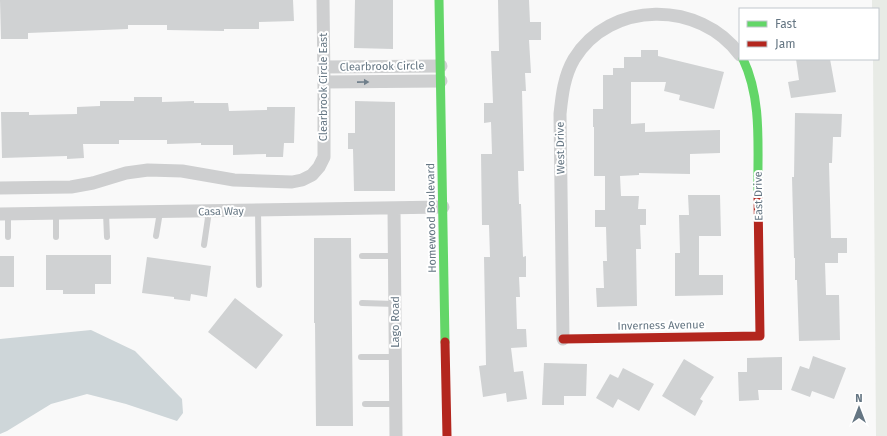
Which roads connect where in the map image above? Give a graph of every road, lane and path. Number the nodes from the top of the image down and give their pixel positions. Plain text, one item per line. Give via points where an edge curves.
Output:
1 (323, 0) edge
2 (439, 0) edge
3 (739, 53) edge
4 (742, 60) edge
5 (441, 66) junction
6 (324, 67) junction
7 (441, 81) junction
8 (324, 82) junction
9 (0, 188) edge
10 (443, 207) junction
11 (394, 208) junction
12 (258, 210) junction
13 (208, 211) junction
14 (160, 212) junction
15 (106, 213) junction
16 (4, 214) edge
17 (56, 214) junction
18 (156, 236) dead end
19 (8, 237) dead end
20 (56, 237) dead end
21 (106, 237) dead end
22 (204, 245) dead end
23 (362, 256) dead end
24 (395, 256) junction
25 (259, 285) dead end
26 (362, 304) dead end
27 (395, 304) junction
28 (760, 336) joint
29 (563, 339) joint
30 (395, 357) junction
31 (362, 358) dead end
32 (365, 404) dead end
33 (396, 404) junction
34 (396, 436) edge
35 (447, 436) edge

1 - 6 street, Clearbrook Circle East
2 - 5 street, Homewood Boulevard
3 - 29 street, West Drive via 724,36 692,16 657,9 621,18 602,28 574,58 564,84 560,114
4 - 28 street, East Drive via 751,78 756,108
5 - 6 street, Clearbrook Circle
5 - 7 street, Homewood Boulevard
6 - 8 street, Clearbrook Circle East
8 -> 7 street, Clearbrook Circle
7 - 10 street, Homewood Boulevard
8 - 9 street, Clearbrook Circle East via 324,157 316,171 302,180 258,182 182,171 148,170 70,187
10 - 11 street, Casa Way
10 - 35 street, Homewood Boulevard
11 - 12 street, Casa Way
11 - 24 street, Lago Road
12 - 13 street, Casa Way
12 - 25 lane
13 - 14 street, Casa Way
13 - 22 lane
14 - 15 street, Casa Way
14 - 18 lane
15 - 17 street, Casa Way
15 - 21 lane
16 - 17 street, Casa Way
16 - 19 lane
17 - 20 lane
23 - 24 lane
24 - 27 street, Lago Road
26 - 27 lane
27 - 30 street, Lago Road
28 - 29 street, Inverness Avenue
30 - 31 lane
30 - 33 street, Lago Road
32 - 33 lane
33 - 34 street, Lago Road

